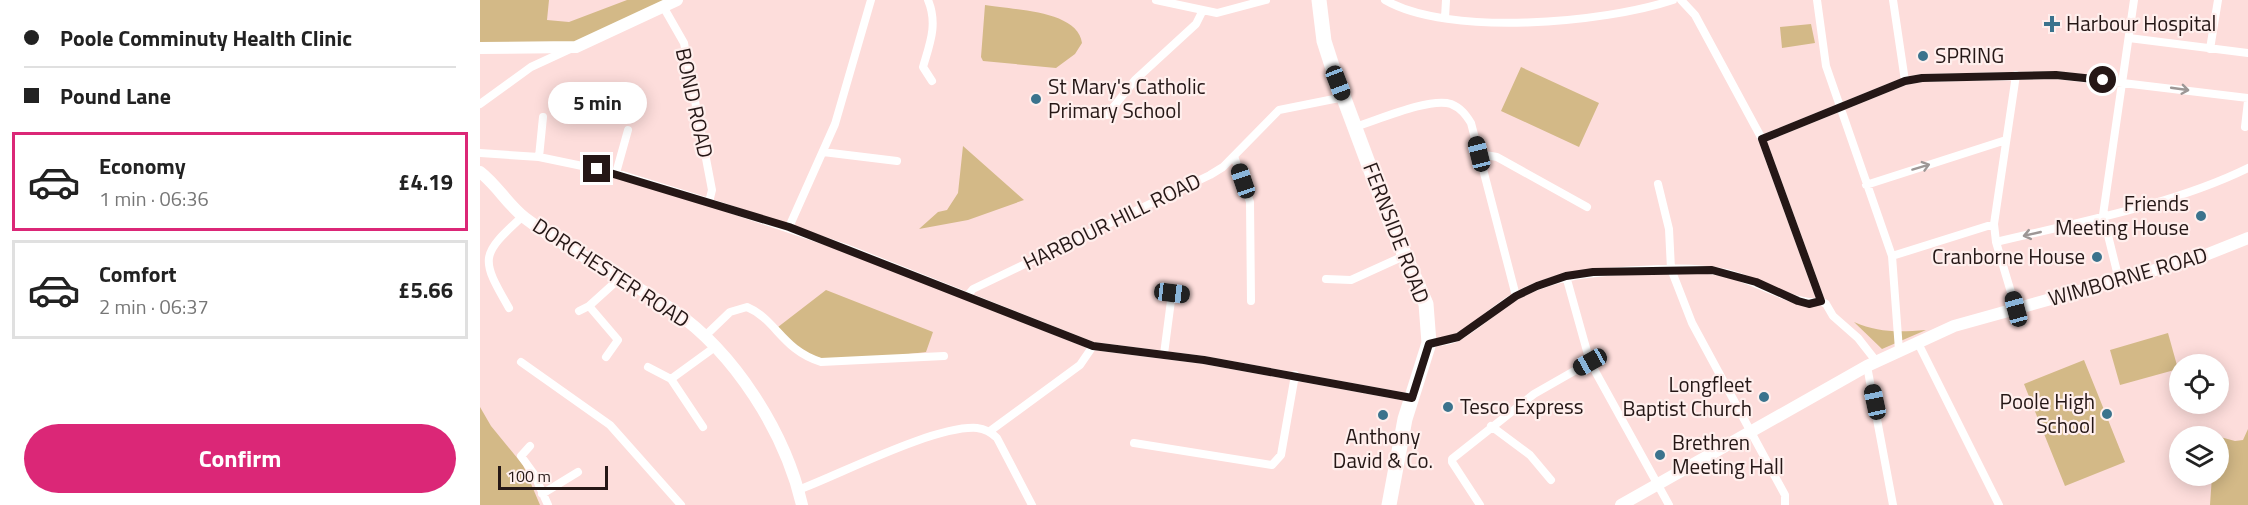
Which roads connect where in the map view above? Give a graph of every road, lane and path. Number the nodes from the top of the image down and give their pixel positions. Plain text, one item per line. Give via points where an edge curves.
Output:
1 (677, 0) edge
2 (871, 0) edge
3 (928, 0) edge
4 (1156, 0) edge
5 (1266, 0) edge
6 (1319, 0) edge
7 (1386, 0) edge
8 (1446, 0) edge
9 (1673, 0) edge
10 (1817, 0) edge
11 (1893, 0) edge
12 (2134, 0) edge
13 (2218, 0) edge
14 (1688, 2) edge
15 (664, 8) junction
16 (1202, 12) junction
17 (2215, 17) junction
18 (2226, 17) dead end
19 (1444, 18) junction
20 (2129, 38) junction
21 (576, 47) junction
22 (480, 48) edge
23 (2210, 49) junction
24 (2248, 53) edge
25 (2016, 75) junction
26 (932, 81) dead end
27 (1905, 81) junction
28 (2122, 82) junction
29 (1344, 97) junction
30 (2248, 99) edge
31 (480, 104) edge
32 (1839, 108) junction
33 (1107, 115) dead end
34 (543, 117) dead end
35 (2245, 127) dead end
36 (1355, 128) junction
37 (628, 130) dead end
38 (1762, 139) junction
39 (2006, 140) junction
40 (822, 152) junction
41 (480, 153) edge
42 (1479, 154) junction
43 (1234, 156) junction
44 (539, 157) junction
45 (897, 161) dead end
46 (2248, 168) edge
47 (480, 172) edge
48 (616, 173) junction
49 (1658, 184) dead end
50 (1866, 185) junction
51 (709, 202) junction
52 (1587, 207) dead end
53 (2103, 215) junction
54 (523, 216) junction
55 (1994, 224) junction
56 (789, 227) junction
57 (2248, 238) edge
58 (1996, 242) junction
59 (1406, 255) junction
60 (1892, 256) junction
61 (1671, 269) junction
62 (1566, 276) junction
63 (620, 278) junction
64 (1326, 279) dead end
65 (2119, 280) junction
66 (1160, 291) dead end
67 (1172, 293) junction
68 (1185, 294) dead end
69 (968, 295) junction
70 (1516, 296) junction
71 (1251, 301) dead end
72 (1821, 301) junction
73 (589, 306) junction
74 (509, 308) dead end
75 (2016, 309) junction
76 (579, 311) dead end
77 (705, 336) junction
78 (1917, 341) junction
79 (1429, 344) junction
80 (1093, 346) junction
81 (715, 347) junction
82 (1899, 350) junction
83 (1164, 354) junction
84 (944, 356) dead end
85 (606, 357) dead end
86 (521, 362) dead end
87 (1590, 362) junction
88 (1871, 363) junction
89 (648, 367) dead end
90 (1295, 375) junction
91 (671, 379) junction
92 (1412, 398) junction
93 (1491, 426) junction
94 (703, 427) dead end
95 (1752, 430) junction
96 (990, 431) junction
97 (1134, 443) dead end
98 (530, 446) dead end
99 (578, 472) dead end
100 (1551, 480) dead end
101 (1658, 483) junction
102 (798, 490) junction
103 (542, 494) junction
104 (548, 505) edge
105 (681, 505) edge
106 (802, 505) edge
107 (1032, 505) edge
108 (1389, 505) edge
109 (1480, 505) edge
110 (1621, 505) edge
111 (1669, 505) edge
112 (1785, 505) edge
113 (1893, 505) edge
114 (1999, 505) edge

1 - 15 main road
2 - 40 street via 845,92
3 - 26 street via 934,31 923,67
4 - 16 street
5 - 16 street via 1232,11
6 - 29 highway, FERNSIDE ROAD via 1324,41
7 - 19 street via 1406,11
8 - 19 street
9 - 19 street via 1642,10 1574,20
10 - 32 street via 1826,66
11 - 27 street
12 - 20 street
13 - 17 street
14 - 38 street
15 - 21 main road
15 - 51 street, BOND ROAD via 684,43 712,190
16 - 33 street via 1196,24 1135,80
17 - 18 street
17 - 23 street
20 - 23 street
20 - 28 street
21 - 22 main road
21 - 31 street via 531,67
23 - 24 street
25 - 27 street
25 - 28 street
25 - 39 street
27 - 32 street
28 -> 30 street
28 - 53 street
29 - 36 highway, FERNSIDE ROAD
29 - 43 street, HARBOUR HILL ROAD via 1279,110
30 - 35 street
32 - 38 street
32 - 50 street
34 - 44 street
36 - 42 street via 1428,105 1450,104 1466,115
36 - 59 highway, FERNSIDE ROAD
37 - 48 street
38 - 72 street
50 -> 39 street
39 - 55 street
40 - 45 street
40 - 56 street
41 - 44 street
42 - 52 street via 1497,157
42 - 70 street
43 - 69 street, HARBOUR HILL ROAD via 1210,175
43 - 71 street via 1250,202
44 - 48 street
46 - 53 street via 2200,189
47 - 54 main road, DORCHESTER ROAD
48 - 51 street
49 - 61 street via 1669,229
50 - 60 street
51 - 56 street
53 -> 58 street
53 - 65 street
54 - 63 main road, DORCHESTER ROAD
54 - 74 street via 483,252 481,263 494,298
55 - 58 street
55 - 60 street
56 - 69 street
57 - 65 main road, WIMBORNE ROAD via 2203,256
58 - 75 street
59 - 64 street via 1352,279
59 - 79 highway, FERNSIDE ROAD via 1426,304
60 - 82 street
61 - 62 street
61 - 72 street via 1712,270 1756,282 1798,301
61 - 95 street via 1702,344
62 - 70 street
62 - 87 street
63 - 73 street
63 - 77 main road, DORCHESTER ROAD via 671,309
65 - 75 main road, WIMBORNE ROAD
66 - 67 street
67 - 68 street
67 - 83 street
69 - 80 street
70 - 79 street via 1458,337
72 - 88 street via 1858,338
73 - 76 street
73 - 85 street via 618,340
75 - 78 main road, WIMBORNE ROAD
77 - 81 main road, DORCHESTER ROAD
77 - 84 street via 730,312 747,307 758,313 790,347 821,362
78 - 82 main road, WIMBORNE ROAD
78 - 114 street
79 - 92 highway, FERNSIDE ROAD
80 - 83 street
80 - 96 street via 1080,365
81 - 91 street
81 - 102 main road, DORCHESTER ROAD via 763,413
82 - 88 main road, WIMBORNE ROAD
83 - 90 street
86 - 105 street via 610,424
87 - 93 street via 1534,394
87 - 101 street
88 - 95 main road, WIMBORNE ROAD
88 - 113 street
89 - 91 street
90 - 92 street
90 - 97 street via 1281,454 1272,465
91 - 94 street
92 - 108 highway, FERNSIDE ROAD
93 - 100 street via 1530,455
93 - 109 street via 1452,459
95 - 101 main road, WIMBORNE ROAD
95 - 112 street via 1785,495
96 - 102 street via 976,428 919,441
96 - 107 street
98 - 103 street via 521,456
99 - 103 street
101 - 110 main road, WIMBORNE ROAD
101 - 111 street
102 - 106 main road, DORCHESTER ROAD
103 - 104 street

